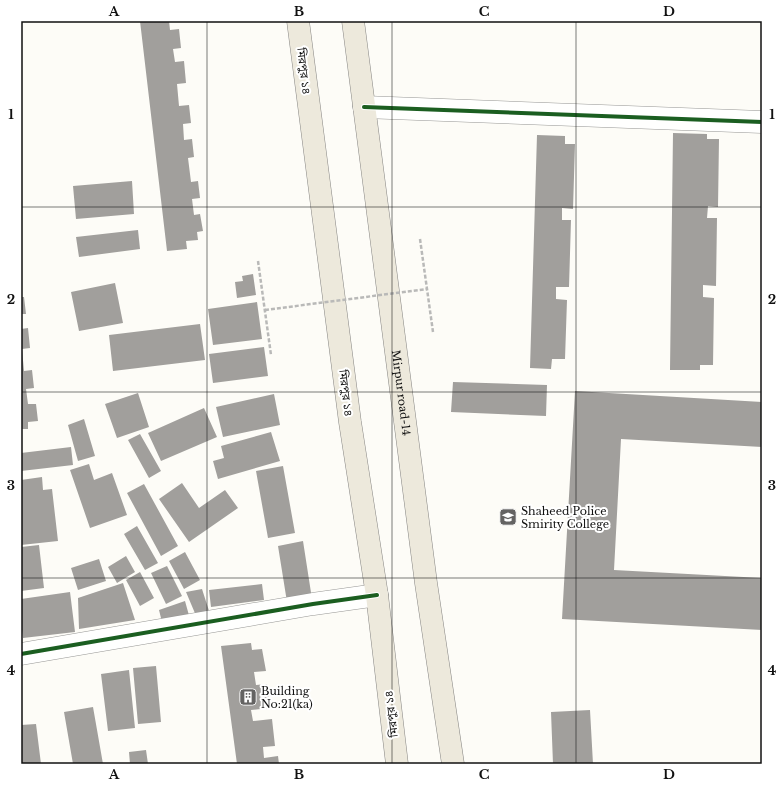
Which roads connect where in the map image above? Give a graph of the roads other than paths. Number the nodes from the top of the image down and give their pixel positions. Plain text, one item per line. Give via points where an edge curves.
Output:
1 (298, 21) edge
2 (353, 21) edge
3 (364, 107) junction
4 (762, 122) edge
5 (377, 595) junction
6 (21, 654) edge
7 (397, 764) edge
8 (453, 764) edge

1 - 5 main road, মিরপুর ১৪ via 350,422
2 - 3 main road, Mirpur road-14
3 - 4 street
3 - 8 main road, Mirpur road-14 via 426,583
5 - 6 street
5 - 7 main road, মিরপুর ১৪

